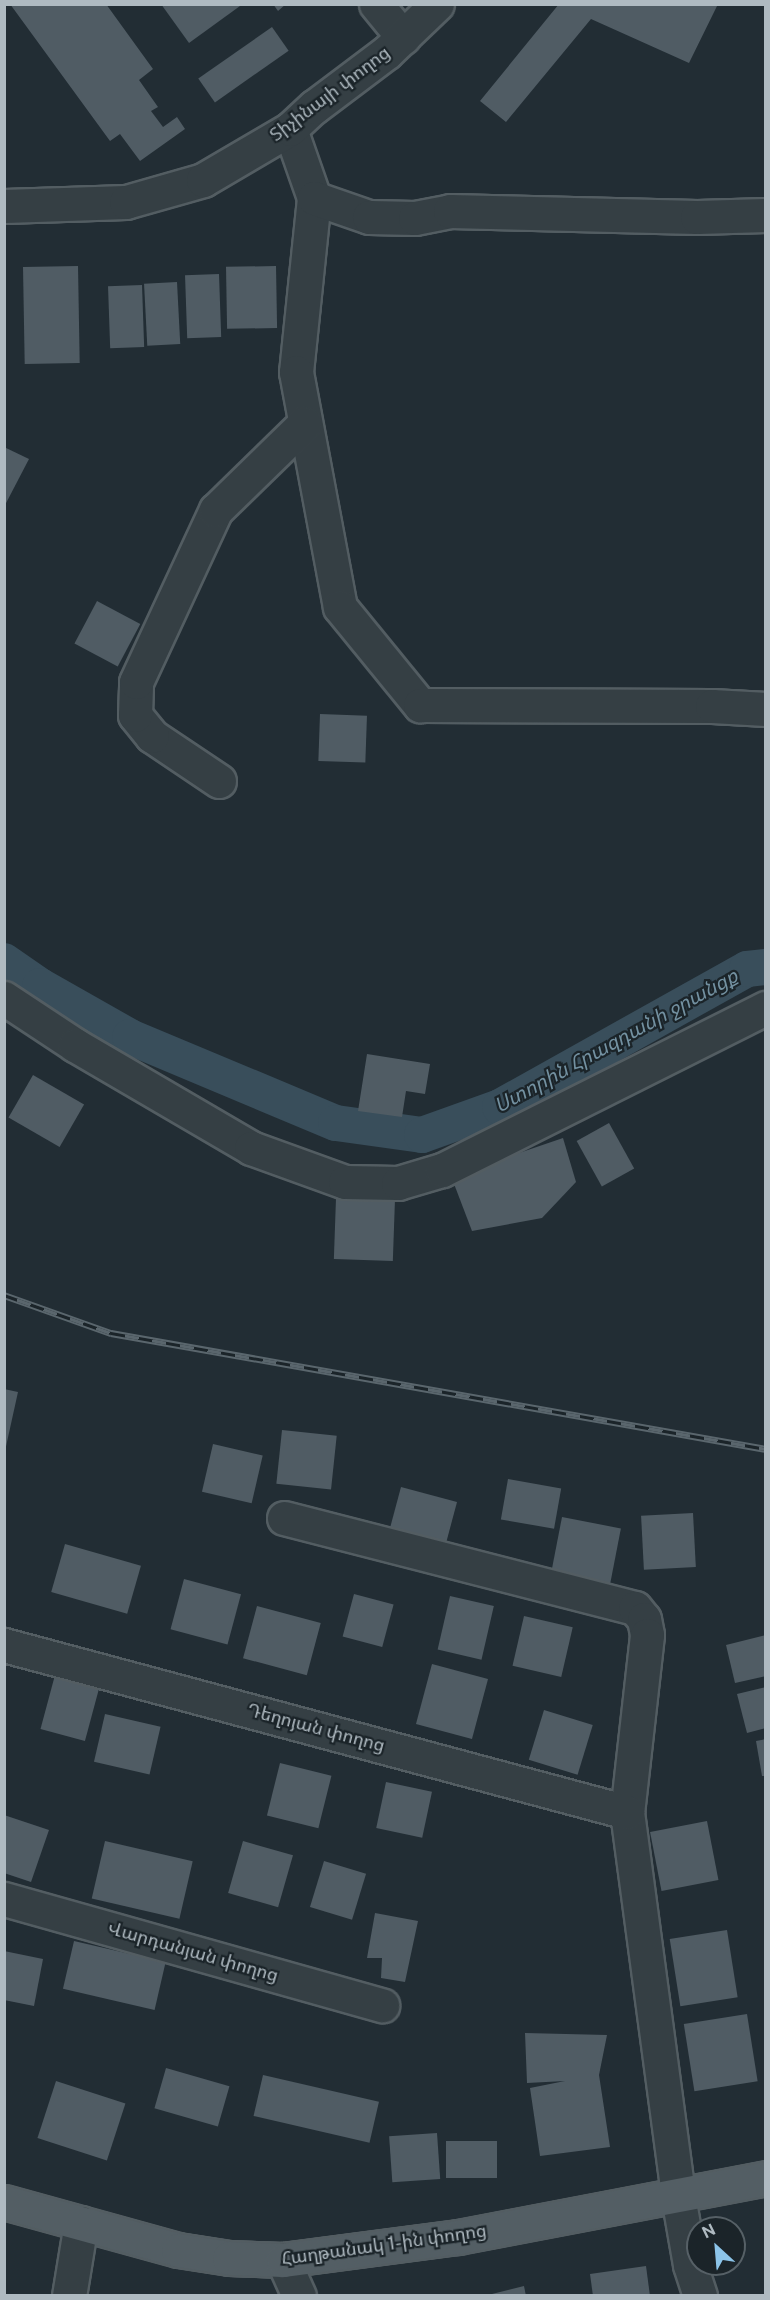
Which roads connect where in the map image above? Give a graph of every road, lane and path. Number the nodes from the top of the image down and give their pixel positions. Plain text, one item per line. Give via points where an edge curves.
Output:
1 (376, 4) edge
2 (437, 4) edge
3 (403, 37) junction
4 (290, 129) junction
5 (314, 198) junction
6 (4, 206) edge
7 (765, 215) edge
8 (305, 423) junction
9 (765, 709) edge
10 (219, 781) dead end
11 (4, 998) edge
12 (765, 1008) edge
13 (284, 1518) dead end
14 (4, 1645) edge
15 (627, 1812) junction
16 (4, 1899) edge
17 (382, 2005) dead end
18 (765, 2178) edge
19 (678, 2196) junction
20 (4, 2202) edge
21 (81, 2223) junction
22 (283, 2260) junction
23 (69, 2295) edge
24 (299, 2295) edge
25 (700, 2295) edge

1 - 3 street
2 - 3 street, Տիչինայի փողոց
3 - 4 street, Տիչինայի փողոց
4 - 5 street
4 - 6 street, Տիչինայի փողոց via 203,180 126,202
5 - 7 street via 381,217 415,218 450,211
5 - 8 street via 296,372
8 - 9 street via 340,606 420,705
8 - 10 street via 216,510 136,682 135,715 152,736
11 - 12 street via 75,1046 251,1148 345,1182 398,1183 442,1170
13 - 15 street via 635,1608 644,1619 647,1635
14 - 15 street, Դեղոյան փողոց
15 - 19 street
16 - 17 street, Վարդանյան փողոց
18 - 19 main road, Հաղթանակ 1-ին փողոց
19 - 22 main road, Հաղթանակ 1-ին փողոց via 458,2236
19 - 25 street via 690,2265
20 - 21 main road, Հաղթանակ 1-ին փողոց
21 - 22 main road, Հաղթանակ 1-ին փողոց via 178,2250 229,2258
21 - 23 street
22 - 24 street

